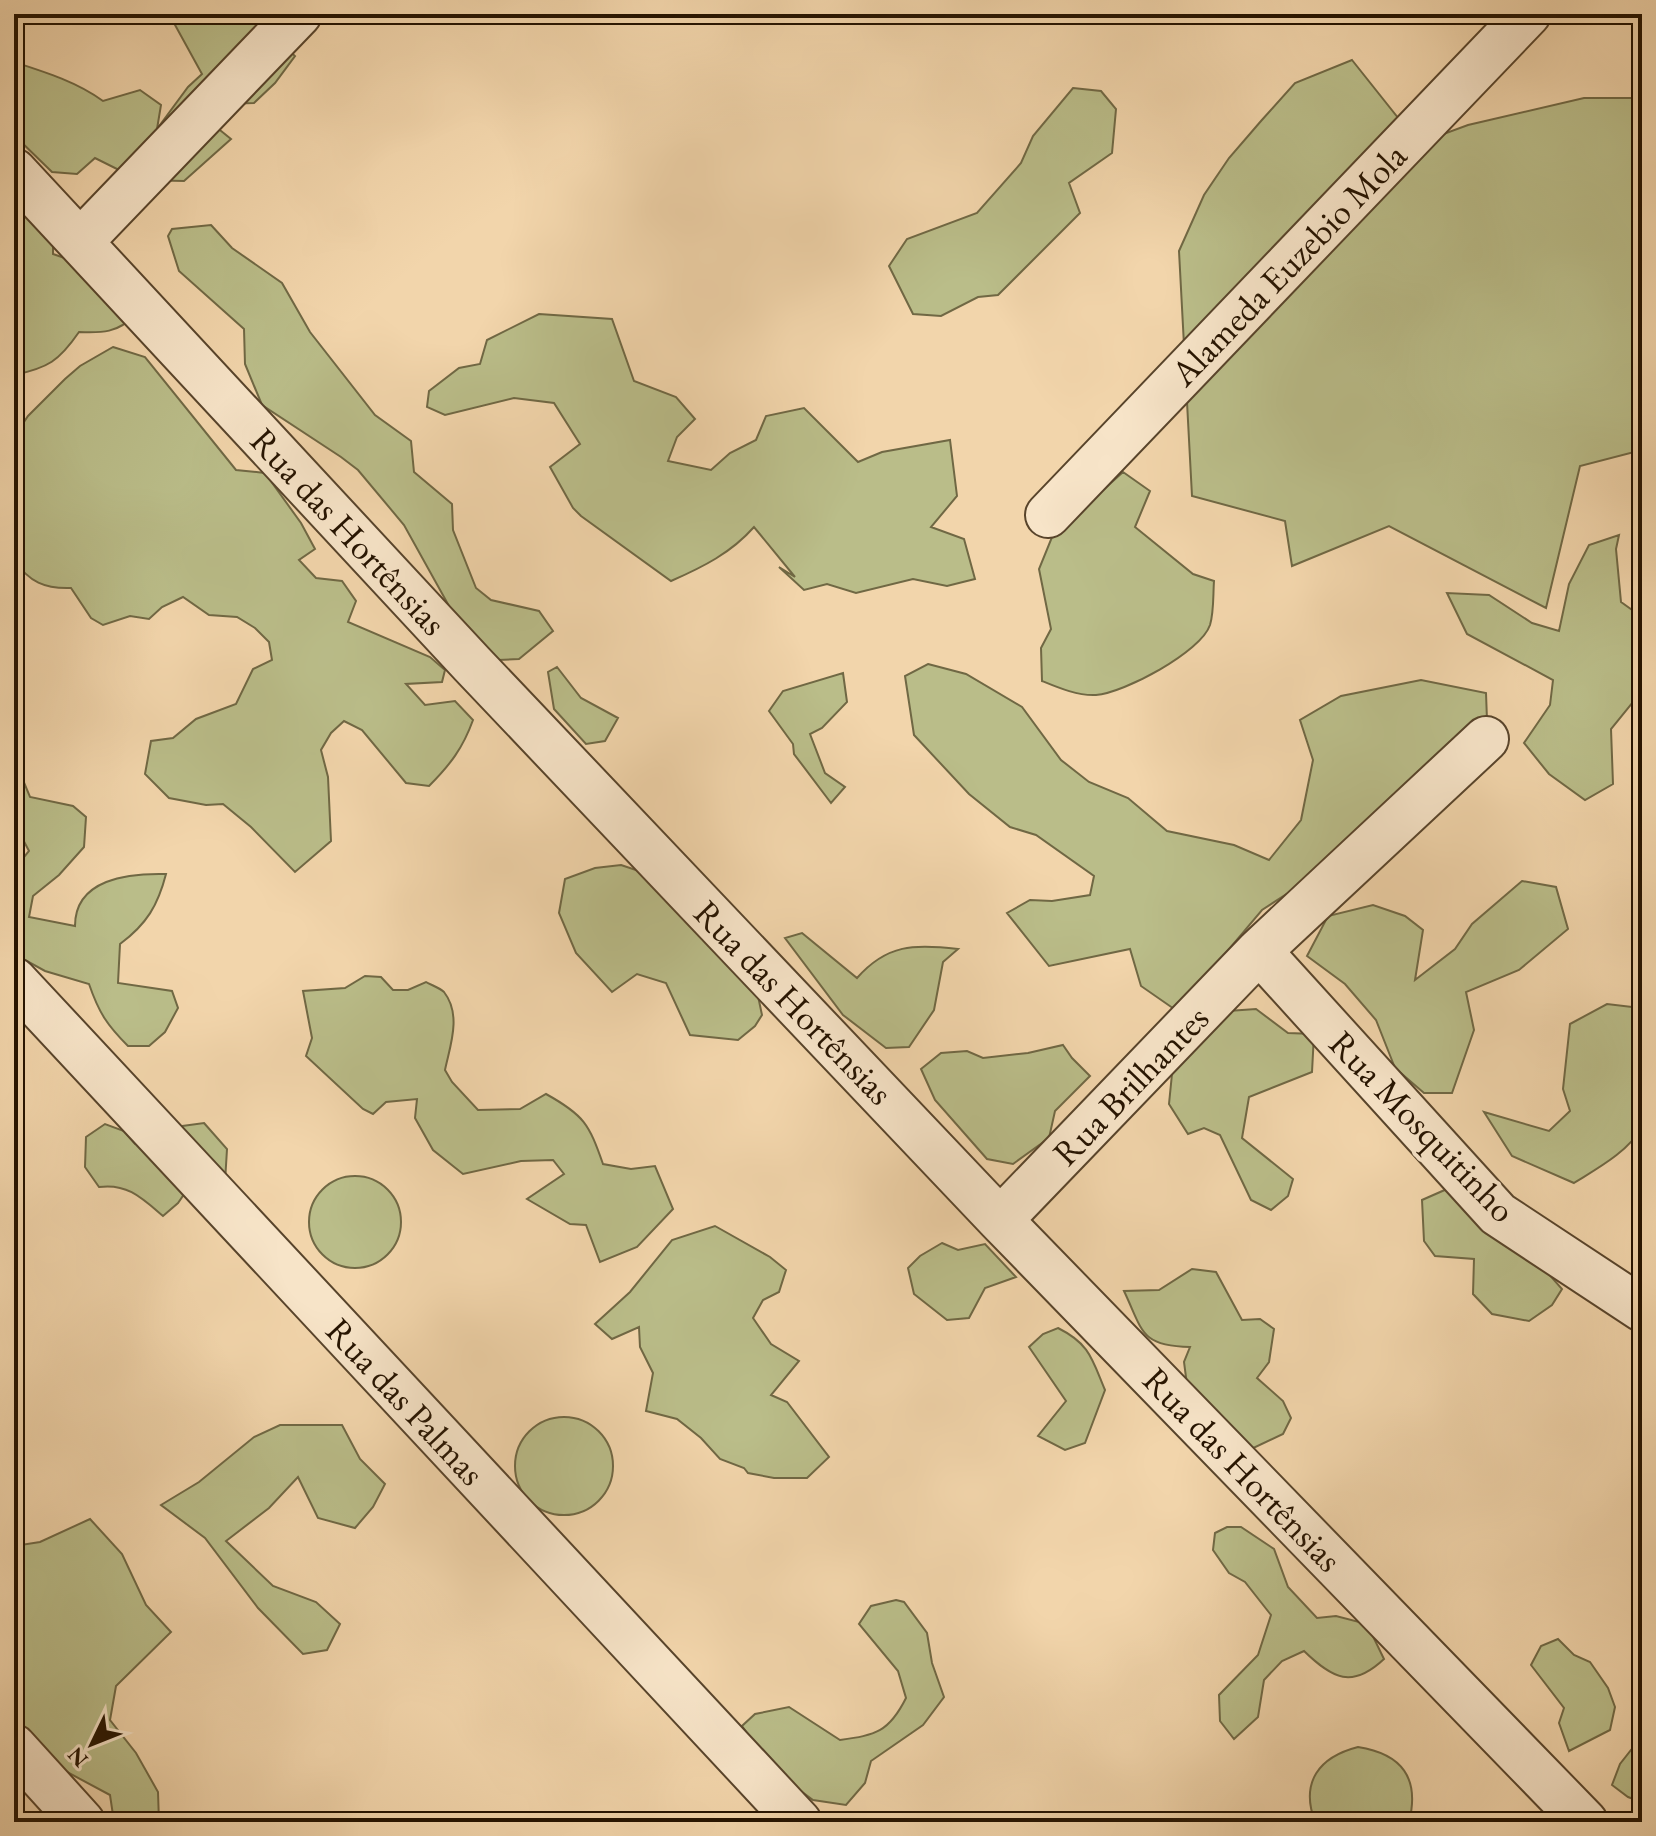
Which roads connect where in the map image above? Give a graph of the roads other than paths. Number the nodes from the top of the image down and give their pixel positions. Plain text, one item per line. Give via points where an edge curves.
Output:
1 (299, 14) edge
2 (1528, 14) edge
3 (14, 171) edge
4 (80, 242) junction
5 (1048, 515) dead end
6 (1486, 739) dead end
7 (1259, 951) junction
8 (14, 980) edge
9 (1000, 1220) junction
10 (1642, 1309) edge
11 (14, 1747) edge
12 (82, 1822) edge
13 (799, 1822) edge
14 (1585, 1822) edge

1 - 4 street
2 - 5 street, Alameda Euzebio Mola
3 - 4 street, Rua das Hortênsias
4 - 9 street, Rua das Hortênsias
6 - 7 street, Rua Brilhantes
7 - 9 street, Rua Brilhantes
7 - 10 street, Rua Mosquitinho via 1498,1214
8 - 13 street, Rua das Palmas
9 - 14 street, Rua das Hortênsias
11 - 12 street

